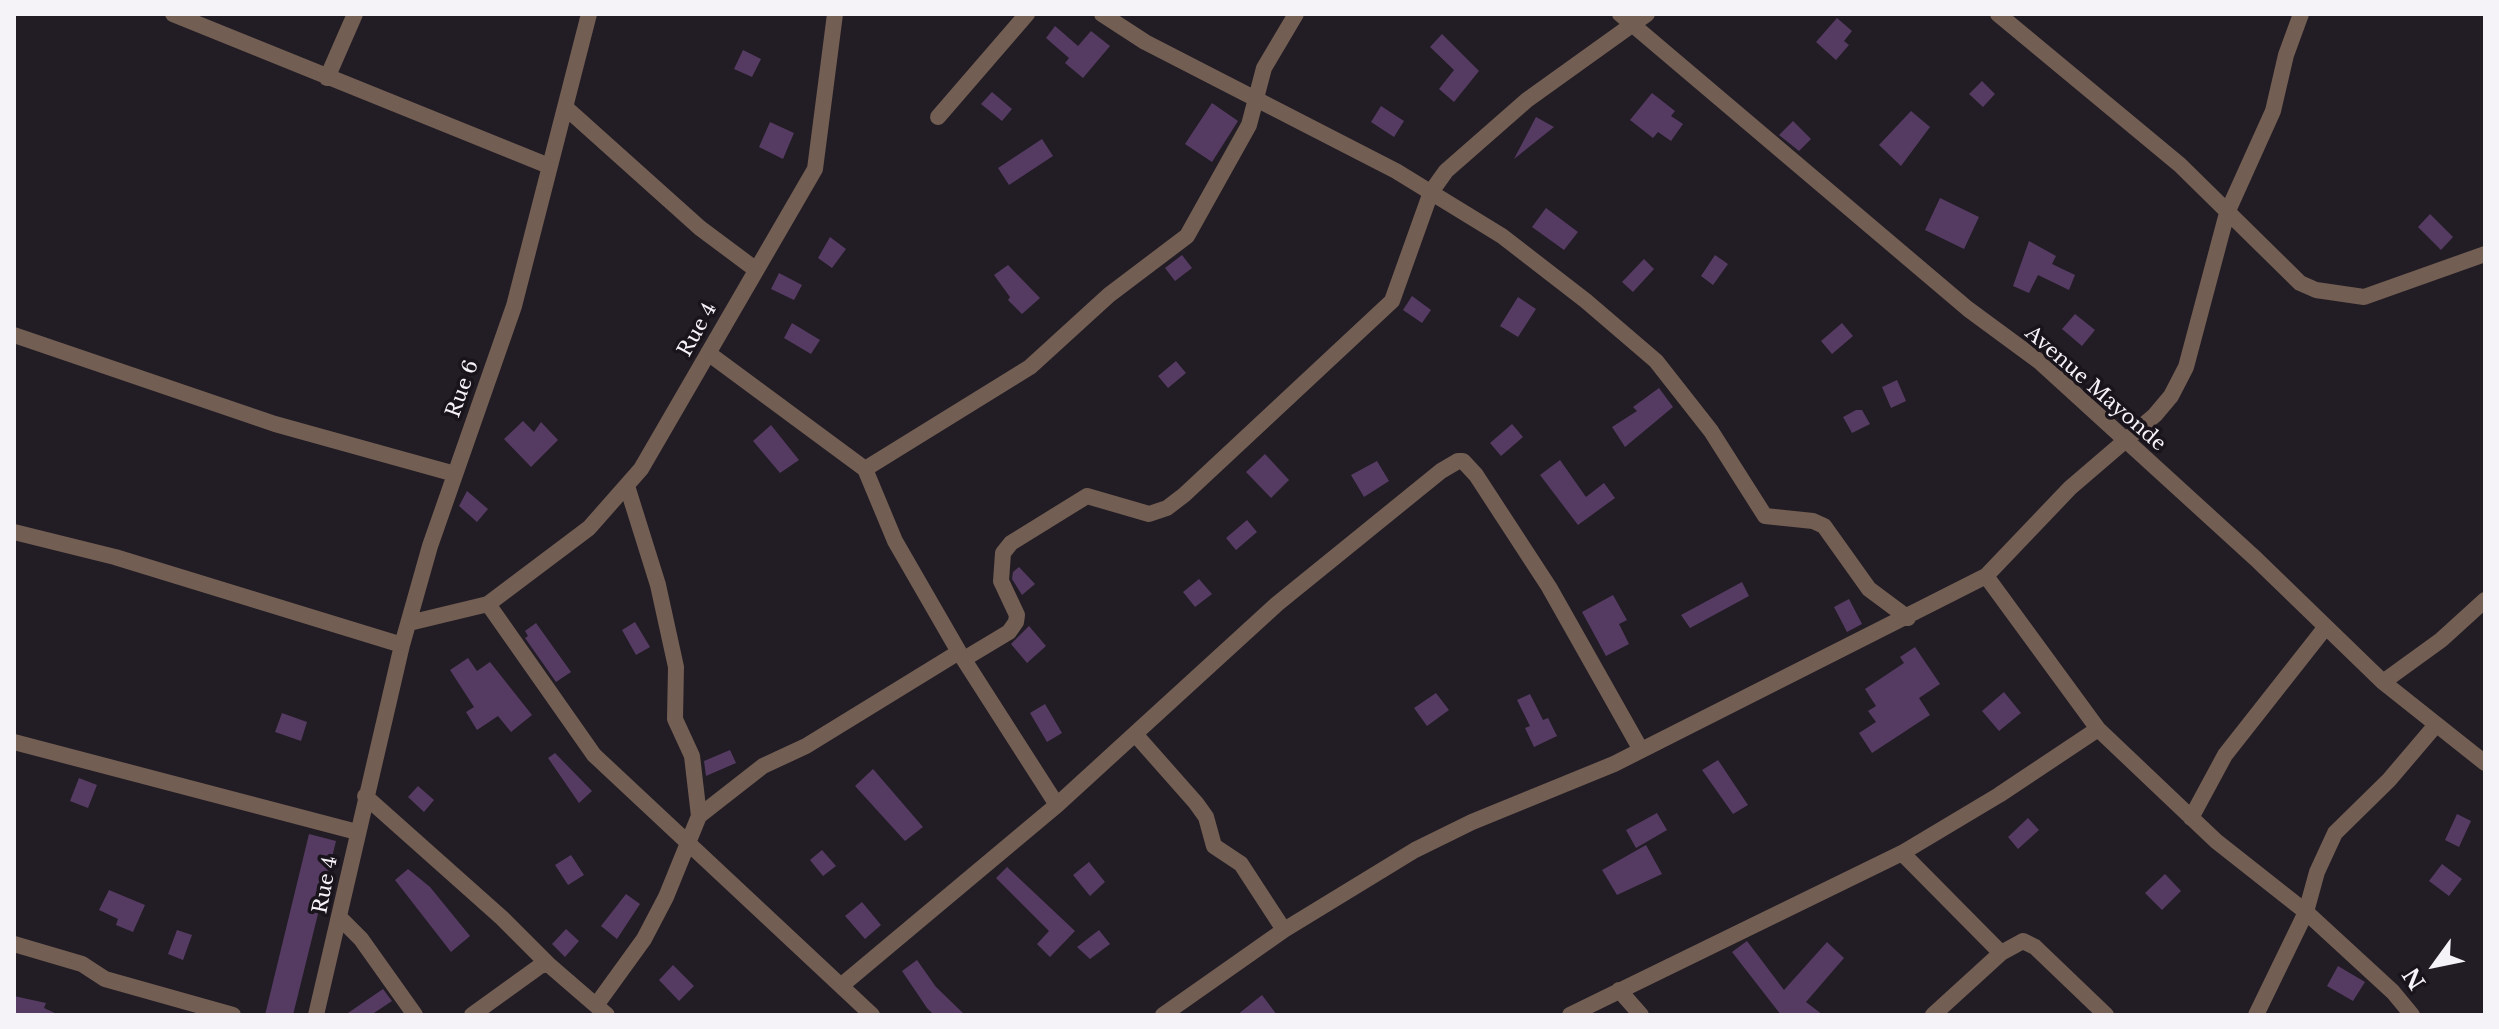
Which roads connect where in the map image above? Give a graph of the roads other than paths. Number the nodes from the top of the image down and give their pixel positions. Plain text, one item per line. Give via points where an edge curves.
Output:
1 (173, 14) edge
2 (355, 14) edge
3 (589, 14) edge
4 (835, 14) edge
5 (1027, 14) edge
6 (1102, 14) edge
7 (1296, 14) edge
8 (1647, 14) edge
9 (1998, 14) edge
10 (2301, 14) edge
11 (1626, 20) edge
12 (327, 78) junction
13 (1254, 97) junction
14 (565, 107) junction
15 (938, 117) dead end
16 (549, 166) junction
17 (1431, 192) junction
18 (2227, 213) junction
19 (2485, 254) edge
20 (755, 269) junction
21 (14, 335) edge
22 (708, 353) junction
23 (2126, 441) junction
24 (865, 469) junction
25 (455, 474) junction
26 (627, 486) junction
27 (14, 532) edge
28 (1986, 576) junction
29 (2485, 600) edge
30 (488, 604) junction
31 (1908, 618) junction
32 (409, 623) junction
33 (2325, 628) junction
34 (402, 645) junction
35 (961, 655) junction
36 (2383, 682) junction
37 (2435, 726) junction
38 (2098, 729) junction
39 (1135, 734) junction
40 (14, 742) edge
41 (1641, 750) junction
42 (2485, 763) edge
43 (365, 796) junction
44 (1057, 805) junction
45 (699, 816) junction
46 (2191, 818) junction
47 (357, 832) junction
48 (690, 843) junction
49 (1902, 853) junction
50 (2306, 912) junction
51 (340, 918) junction
52 (1284, 930) junction
53 (14, 944) edge
54 (2001, 953) junction
55 (548, 964) junction
56 (842, 985) junction
57 (1619, 990) junction
58 (602, 1010) edge
59 (233, 1015) edge
60 (316, 1015) edge
61 (415, 1015) edge
62 (472, 1015) edge
63 (872, 1015) edge
64 (1163, 1015) edge
65 (1570, 1015) edge
66 (1641, 1015) edge
67 (1933, 1015) edge
68 (2106, 1015) edge
69 (2256, 1015) edge
70 (2412, 1015) edge

1 - 12 street
2 - 12 street
3 - 14 street, Rue 6
4 - 20 street, Rue 4 via 815,169
5 - 15 street
6 - 13 street
7 - 13 street via 1264,68
8 - 11 street
9 - 18 street via 2180,165
10 - 18 street via 2273,111
11 - 17 street via 1472,145
11 - 23 street, Avenue Mayonde via 1968,309 2040,362
12 - 16 street
13 - 17 street
13 - 24 street via 1249,125 1187,236 1109,295 1030,367
14 - 16 street, Rue 6
14 - 20 street via 700,228
16 - 25 street, Rue 6 via 514,306
17 - 31 street via 1502,236 1621,328 1656,361 1711,431 1765,516 1824,526 1869,589
17 - 35 street via 1400,288 1374,322 1167,508 1142,513 1087,496 1011,543 1003,553 1001,581 1016,622 1009,632
18 - 19 street via 2300,283 2353,297
18 - 23 street via 2186,367 2171,396
20 - 22 street, Rue 4
21 - 25 street via 275,424
22 - 24 street
22 - 26 street, Rue 4
23 - 28 street via 2070,488
23 - 33 street, Avenue Mayonde
24 - 35 street via 895,541
25 - 32 street, Rue 6
26 - 30 street, Rue 4 via 589,528
26 - 45 street via 664,612 676,667 675,719 692,756
27 - 34 street via 115,557
28 - 31 street
28 - 38 street
29 - 36 street
30 - 32 street
30 - 48 street via 594,755
31 - 41 street
32 - 34 street, Rue 4
33 - 36 street, Avenue Mayonde
33 - 46 street via 2240,734
34 - 43 street, Rue 4
35 - 44 street
35 - 45 street via 763,766
36 - 37 street, Avenue Mayonde
37 - 42 street, Avenue Mayonde
37 - 50 street via 2335,833
38 - 46 street
38 - 49 street
39 - 41 street via 1277,604 1441,471 1463,461 1549,587
39 - 44 street
39 - 52 street via 1196,803 1214,846 1241,864
40 - 47 street
41 - 52 street via 1430,843
43 - 47 street, Rue 4
43 - 55 street
44 - 56 street
45 - 48 street
46 - 50 street
47 - 51 street, Rue 4
48 - 56 street
48 - 58 street via 644,939
49 - 54 street
49 - 57 street
50 - 69 street
50 - 70 street
51 - 60 street, Rue 4
51 - 61 street
52 - 64 street
53 - 59 street via 82,964 105,979
54 - 67 street
54 - 68 street via 2023,941 2035,947
55 - 58 street
55 - 62 street
56 - 63 street
57 - 65 street
57 - 66 street

